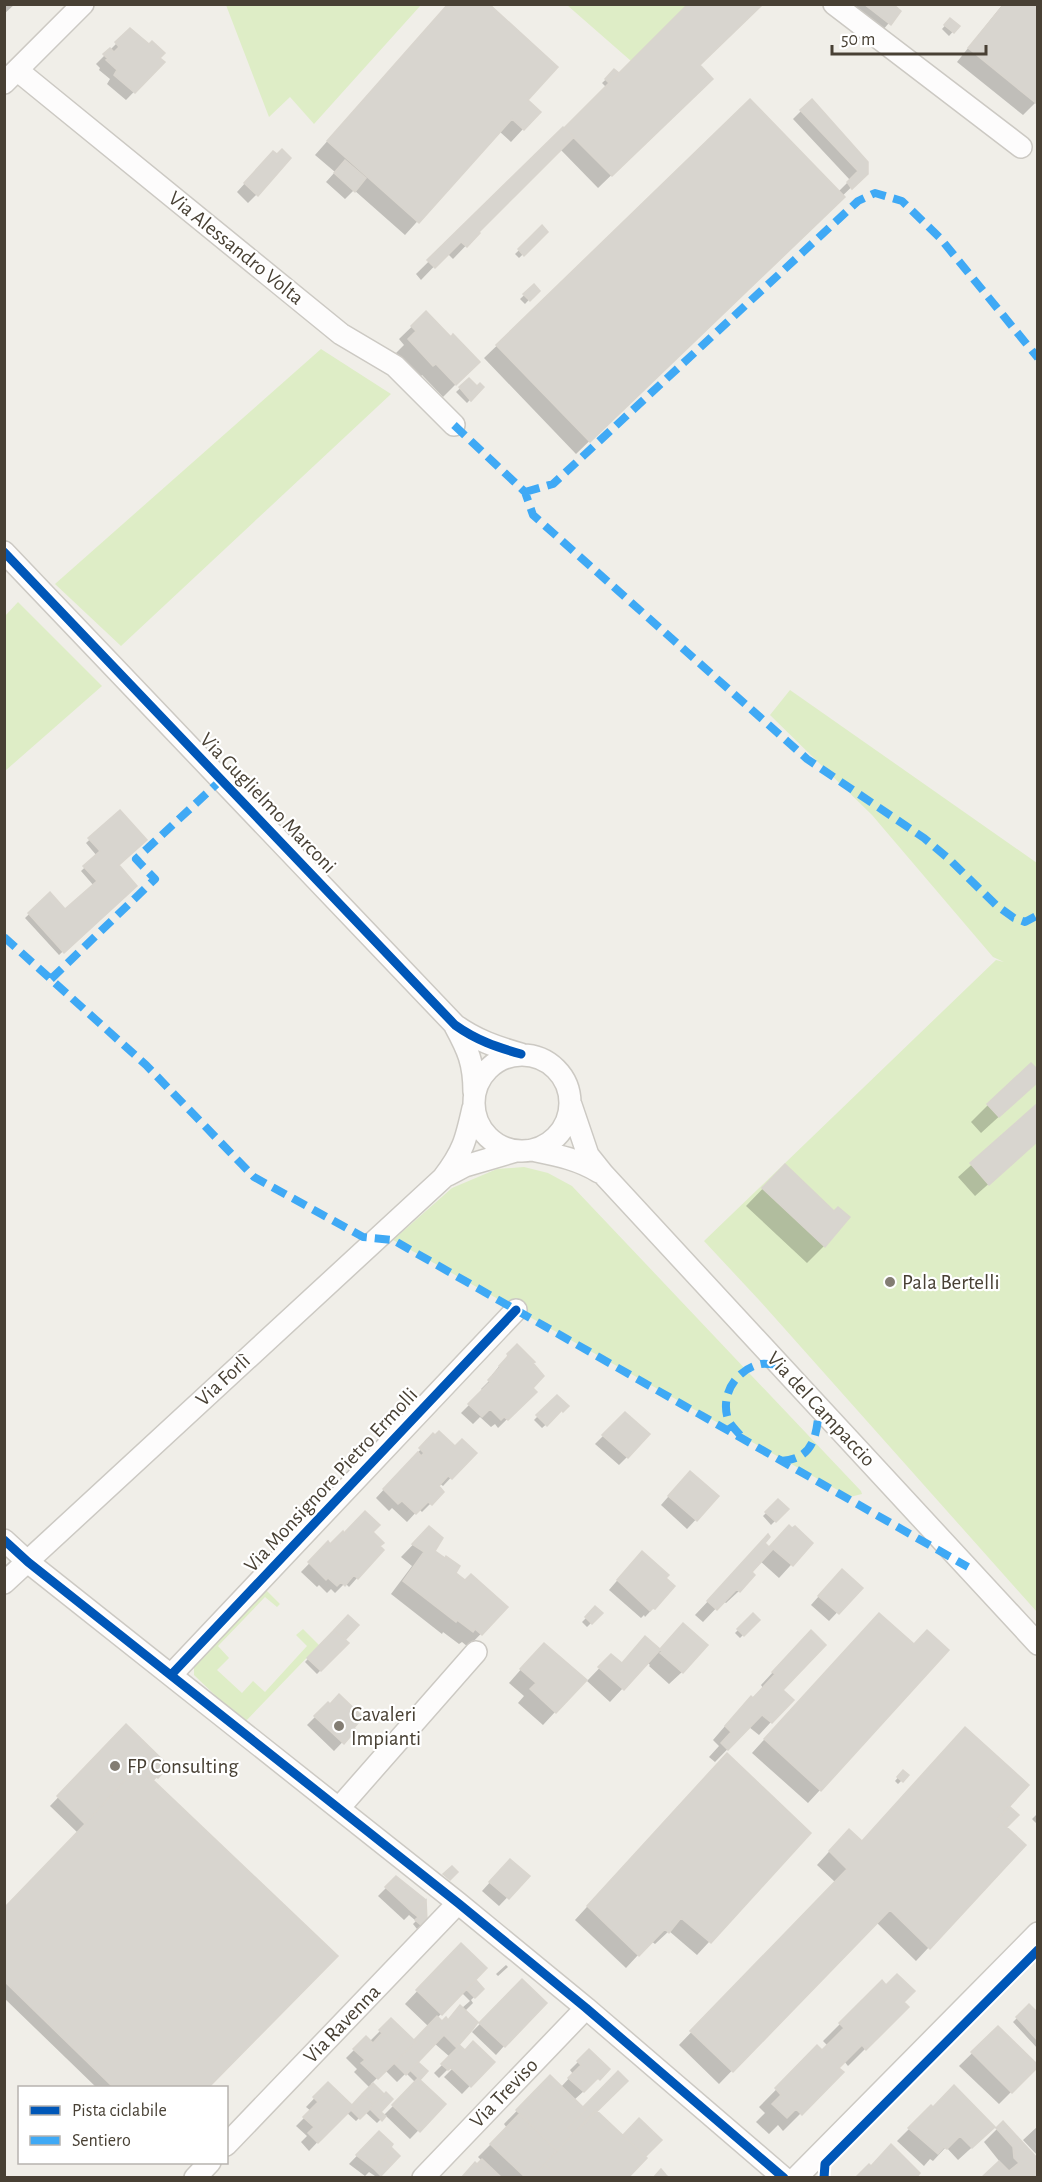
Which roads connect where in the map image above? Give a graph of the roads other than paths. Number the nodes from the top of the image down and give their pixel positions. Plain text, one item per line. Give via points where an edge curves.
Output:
1 (83, 4) edge
2 (834, 4) edge
3 (11, 76) edge
4 (1021, 147) dead end
5 (454, 425) dead end
6 (4, 552) edge
7 (455, 1025) junction
8 (521, 1054) junction
9 (474, 1100) junction
10 (571, 1105) junction
11 (524, 1151) junction
12 (604, 1175) junction
13 (443, 1178) junction
14 (516, 1310) dead end
15 (4, 1540) edge
16 (28, 1562) junction
17 (4, 1583) edge
18 (1038, 1644) edge
19 (476, 1652) dead end
20 (171, 1675) junction
21 (339, 1808) junction
22 (458, 1903) junction
23 (1038, 1933) edge
24 (586, 2008) junction
25 (228, 2143) edge
26 (209, 2164) edge
27 (195, 2178) edge
28 (423, 2178) edge
29 (783, 2178) edge
30 (796, 2178) edge

1 - 3 street
2 - 4 street
3 - 5 street, Via Alessandro Volta via 341,334 395,366
6 - 7 street, Via Guglielmo Marconi
7 - 8 street, Via Guglielmo Marconi via 472,1037
7 - 9 street, Via Guglielmo Marconi via 474,1068
8 - 9 street via 492,1064 481,1076
8 - 10 street via 537,1056 562,1075
9 - 11 street via 478,1124 488,1137 501,1147
9 - 13 street, Via Forlì via 459,1158
10 - 11 street via 559,1134 547,1144
10 - 12 street, Via del Campaccio via 588,1155
11 - 12 street, Via del Campaccio via 561,1155
11 - 13 street, Via Forlì via 465,1166
12 - 18 street, Via del Campaccio
13 - 16 street, Via Forlì
14 - 20 street, Via Monsignore Pietro Ermolli
15 - 16 street
16 - 17 street, Via Forlì
16 - 20 street
19 - 21 street
20 - 21 street
21 - 22 street
22 - 24 street
22 - 25 street, Via Ravenna
23 - 30 street
24 - 28 street, Via Treviso
24 - 29 street
26 - 27 street

